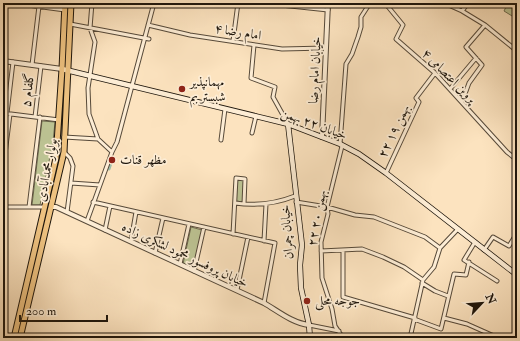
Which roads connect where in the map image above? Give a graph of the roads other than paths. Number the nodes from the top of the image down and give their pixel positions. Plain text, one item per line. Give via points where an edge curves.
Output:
1 (13, 3) edge
2 (65, 3) edge
3 (71, 3) edge
4 (92, 3) edge
5 (154, 3) edge
6 (238, 3) edge
7 (262, 3) edge
8 (328, 3) edge
9 (370, 3) edge
10 (385, 3) edge
11 (444, 3) edge
12 (468, 3) edge
13 (23, 4) edge
14 (39, 6) junction
15 (65, 10) junction
16 (328, 10) junction
17 (462, 11) junction
18 (70, 24) junction
19 (148, 25) junction
20 (485, 25) junction
21 (90, 28) junction
22 (144, 38) junction
23 (150, 39) dead end
24 (233, 41) junction
25 (254, 45) junction
26 (326, 48) junction
27 (517, 51) edge
28 (476, 58) junction
29 (3, 61) edge
30 (13, 62) junction
31 (32, 65) junction
32 (41, 66) junction
33 (65, 69) junction
34 (435, 73) junction
35 (90, 75) junction
36 (132, 86) junction
37 (450, 89) junction
38 (462, 102) junction
39 (225, 109) junction
40 (6, 113) edge
41 (256, 116) junction
42 (35, 117) junction
43 (40, 118) junction
44 (59, 120) junction
45 (288, 124) junction
46 (252, 133) dead end
47 (322, 137) junction
48 (64, 138) junction
49 (98, 139) junction
50 (222, 140) dead end
51 (341, 145) junction
52 (64, 152) junction
53 (112, 152) junction
54 (517, 160) edge
55 (3, 170) edge
56 (386, 172) junction
57 (71, 183) junction
58 (100, 185) junction
59 (296, 199) junction
60 (93, 202) junction
61 (235, 203) junction
62 (244, 204) junction
63 (266, 204) junction
64 (110, 206) junction
65 (3, 207) edge
66 (29, 207) junction
67 (44, 207) junction
68 (51, 207) junction
69 (327, 207) junction
70 (67, 212) junction
71 (136, 212) junction
72 (162, 218) junction
73 (87, 221) junction
74 (189, 224) junction
75 (204, 227) junction
76 (458, 229) junction
77 (105, 230) junction
78 (517, 233) edge
79 (233, 234) junction
80 (248, 237) junction
81 (516, 238) edge
82 (264, 241) junction
83 (131, 242) junction
84 (475, 242) junction
85 (440, 248) junction
86 (343, 250) junction
87 (484, 250) junction
88 (321, 251) junction
89 (156, 253) junction
90 (469, 262) junction
91 (180, 264) junction
92 (194, 271) junction
93 (517, 275) edge
94 (497, 280) dead end
95 (422, 281) junction
96 (237, 290) junction
97 (448, 296) junction
98 (264, 303) junction
99 (444, 318) junction
100 (414, 319) junction
101 (309, 325) junction
102 (339, 331) junction
103 (14, 338) edge
104 (20, 338) edge
105 (310, 338) edge
106 (343, 338) edge
107 (410, 338) edge
108 (494, 338) edge

1 - 13 street
2 - 15 main road, بولوار محمدآبادی
3 - 18 main road, بولوار محمدآبادی
4 - 21 street
5 - 19 street
6 - 24 street
7 - 16 street
8 - 16 street, خیابان امام رضا
9 - 51 street, ۲۲ بهمن ۲۰ via 361,17 358,37 346,64
10 - 34 street, پروین اعتصامی ۴ via 403,25 396,39
11 - 17 street
12 - 17 street
13 - 14 street
14 - 15 street
14 - 31 street
15 - 33 main road, بولوار محمدآبادی
16 - 26 street, خیابان امام رضا
17 - 20 street
18 - 21 street
18 - 33 main road, بولوار محمدآبادی
19 - 22 street
19 - 24 street, امام رضا ۴ via 190,35
20 - 27 street
20 - 28 street via 466,48
21 - 22 street
21 - 35 street via 95,42
22 - 23 street
22 - 36 street
24 - 25 street, امام رضا ۴
25 - 26 street, امام رضا ۴ via 282,49
25 - 45 street via 252,78 275,87 273,97
26 - 47 street, خیابان امام رضا
28 - 37 street
28 - 38 street via 482,65 469,83
29 - 30 street
30 - 31 street
30 - 40 street
31 - 32 street
32 - 33 street
32 - 42 street, گلفام ۵
33 - 35 main road, خیابان ۲۲ بهمن
33 - 44 main road, بولوار محمدآبادی
33 - 48 main road, بولوار محمدآبادی
34 - 37 street, پروین اعتصامی ۴
34 - 56 street, ۲۲ بهمن ۱۹ via 416,98 419,102
35 - 36 main road, خیابان ۲۲ بهمن
35 - 49 street via 89,108
36 - 39 main road, خیابان ۲۲ بهمن
36 - 53 street via 118,142
37 - 38 street, پروین اعتصامی ۴
38 - 54 street, پروین اعتصامی ۴
39 - 41 main road, خیابان ۲۲ بهمن
39 - 50 street
40 - 42 street
40 - 55 street
41 - 45 main road, خیابان ۲۲ بهمن
41 - 46 street
42 - 43 street
43 - 44 street
43 - 66 street
44 - 67 main road, بولوار محمدآبادی via 56,158
45 - 47 main road, خیابان ۲۲ بهمن
45 - 59 main road, خیابان چمران
47 - 51 main road, خیابان ۲۲ بهمن
48 - 49 street
48 - 52 main road, بولوار محمدآبادی
49 - 53 street
51 - 56 main road, خیابان ۲۲ بهمن
51 - 69 street, ۲۲ بهمن ۲۰
52 - 57 street via 72,162
52 - 68 main road, بولوار محمدآبادی
53 - 58 street
56 - 76 main road, خیابان ۲۲ بهمن
57 - 58 street
57 - 70 street
58 - 60 street
59 - 63 street
59 - 69 street
59 - 101 main road, خیابان چمران via 302,245 301,288
60 - 64 street
60 - 73 street
61 - 62 street
61 - 62 street via 236,178 245,179
61 - 79 street
62 - 63 street
63 - 82 street
64 - 71 street
64 - 77 street
65 - 66 street
66 - 67 street
67 - 68 main road
67 - 103 main road, بولوار محمدآبادی
68 - 70 street, خیابان پروفسور محمود لشکری زاده
68 - 104 main road, بولوار محمدآبادی
69 - 85 street via 355,215 374,216 425,237
69 - 88 street, ۲۲ بهمن ۲۰
70 - 73 street, خیابان پروفسور محمود لشکری زاده
71 - 72 street
71 - 83 street
72 - 74 street
72 - 89 street
73 - 77 street, خیابان پروفسور محمود لشکری زاده
74 - 75 street
74 - 91 street
75 - 79 street
75 - 92 street
76 - 84 main road, خیابان ۲۲ بهمن
76 - 85 street
77 - 83 street, خیابان پروفسور محمود لشکری زاده
78 - 81 street
79 - 80 street
80 - 82 street
80 - 96 street
81 - 87 street via 509,246 493,237
82 - 98 street via 275,243
83 - 89 street, خیابان پروفسور محمود لشکری زاده
84 - 87 main road, خیابان ۲۲ بهمن
84 - 90 street via 464,260
85 - 95 street via 434,267
86 - 88 street
86 - 95 street via 362,249 383,257 404,267
86 - 100 street via 342,297
87 - 93 main road, خیابان ۲۲ بهمن
88 - 102 street, ۲۲ بهمن ۲۰ via 322,278
89 - 91 street, خیابان پروفسور محمود لشکری زاده
90 - 94 street
90 - 97 street via 466,275 454,274
91 - 92 street, خیابان پروفسور محمود لشکری زاده
92 - 96 street, خیابان پروفسور محمود لشکری زاده
95 - 97 street via 434,291
95 - 100 street
96 - 98 street, خیابان پروفسور محمود لشکری زاده
97 - 99 street
98 - 101 street, خیابان پروفسور محمود لشکری زاده via 300,324
99 - 100 street via 441,329
99 - 108 street via 467,324
100 - 107 street
101 - 102 street
101 - 105 main road, خیابان چمران
102 - 106 street, ۲۲ بهمن ۲۰

